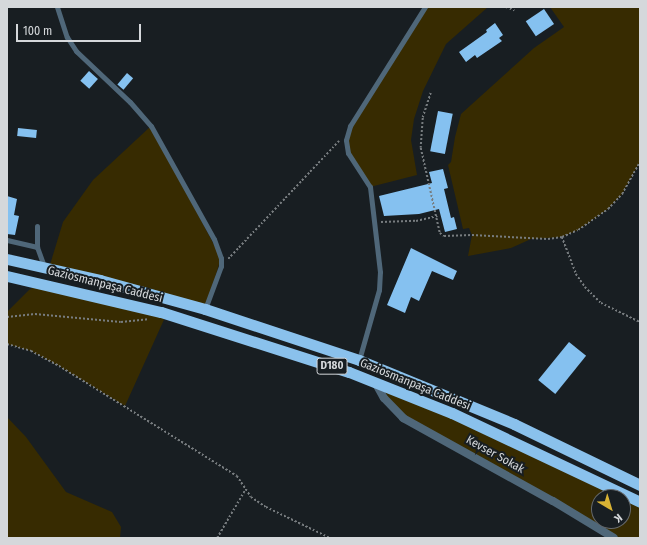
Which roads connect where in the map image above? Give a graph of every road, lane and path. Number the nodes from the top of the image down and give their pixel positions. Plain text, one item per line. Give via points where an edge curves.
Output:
1 (57, 7) edge
2 (425, 7) edge
3 (506, 7) edge
4 (514, 10) dead end
5 (431, 93) dead end
6 (348, 132) junction
7 (640, 162) edge
8 (437, 216) junction
9 (375, 222) junction
10 (38, 226) dead end
11 (562, 237) junction
12 (7, 240) edge
13 (37, 247) junction
14 (7, 259) edge
15 (220, 266) junction
16 (45, 267) junction
17 (7, 276) edge
18 (205, 309) junction
19 (161, 312) junction
20 (7, 317) edge
21 (640, 322) edge
22 (7, 344) edge
23 (358, 360) junction
24 (375, 382) junction
25 (640, 485) edge
26 (245, 490) junction
27 (640, 502) edge
28 (216, 538) edge
29 (330, 538) edge
30 (614, 538) edge

1 - 15 lane via 67,37 76,51 130,102 156,134 214,239 221,258
2 - 6 lane
3 - 4 path
5 - 8 path via 423,118 421,148
6 - 9 lane via 346,147 370,187
6 - 15 path
7 - 11 path via 622,194 608,209 578,230
8 - 9 path via 416,221
8 - 11 path via 440,233 444,236 548,239
9 - 23 lane via 379,285
10 - 13 lane
11 - 21 path via 576,274 585,287 601,303
12 - 13 lane
13 - 16 lane
14 - 16 highway, Gaziosmanpaşa Caddesi / D180
15 - 18 lane
16 - 18 highway, Gaziosmanpaşa Caddesi / D180
17 - 19 highway, Gaziosmanpaşa Caddesi / D180
18 - 23 highway, Gaziosmanpaşa Caddesi / D180
19 - 20 path via 141,321 35,314
19 - 24 highway, Gaziosmanpaşa Caddesi / D180 via 264,343
22 - 26 path via 31,351 59,366 237,476
23 - 25 highway, Gaziosmanpaşa Caddesi / D180 via 514,424
24 - 27 highway, Gaziosmanpaşa Caddesi / D180 via 500,435
24 - 30 street, Kevser Sokak via 384,398 403,418
26 - 28 path
26 - 29 path via 266,507

